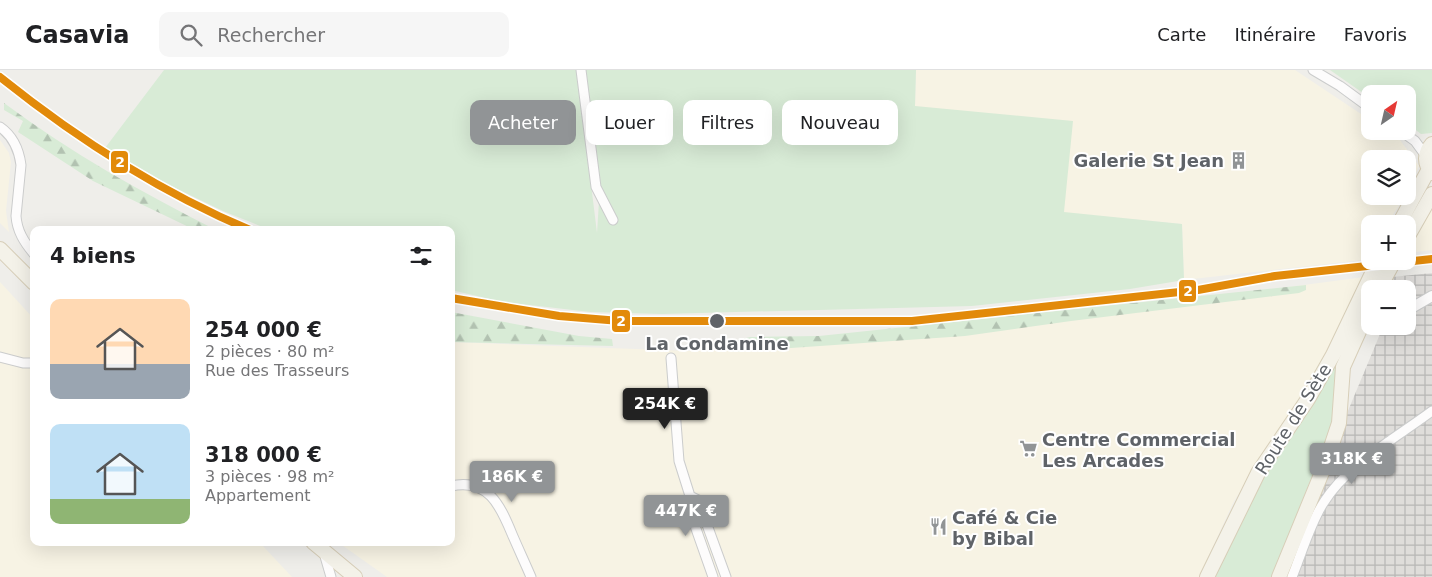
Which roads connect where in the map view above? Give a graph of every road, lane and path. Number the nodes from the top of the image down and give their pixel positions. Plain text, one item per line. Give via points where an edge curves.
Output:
1 (581, 70) edge
2 (1313, 70) edge
3 (1361, 101) edge
4 (0, 127) edge
5 (1414, 140) edge
6 (1430, 157) edge
7 (1432, 194) edge
8 (1403, 215) edge
9 (613, 220) dead end
10 (1416, 222) edge
11 (0, 249) edge
12 (30, 249) edge
13 (1374, 270) edge
14 (30, 279) edge
15 (1432, 296) edge
16 (1416, 305) edge
17 (1361, 327) edge
18 (0, 357) edge
19 (671, 358) dead end
20 (30, 363) edge
21 (1432, 411) edge
22 (455, 486) edge
23 (690, 496) junction
24 (317, 546) edge
25 (324, 552) junction
26 (331, 577) edge
27 (355, 577) edge
28 (531, 577) edge
29 (713, 577) edge
30 (726, 577) edge
31 (1207, 577) edge
32 (1279, 577) edge
33 (1292, 577) edge

1 - 9 street via 596,187
2 - 3 street
4 - 12 street via 14,142 20,158 16,216 23,239
5 - 6 street
6 - 8 main road
7 - 10 main road
11 - 14 main road
13 - 31 main road, Route de Sète via 1308,399 1258,473
15 - 16 street
17 - 32 main road, Route de Sète via 1343,367 1338,423 1325,465
18 - 20 street
19 - 23 street via 679,461
21 - 33 street via 1353,468 1337,484 1322,505
22 - 28 street via 471,485 494,498
23 - 29 street via 688,506
23 - 30 street via 698,500
24 - 25 main road
25 - 26 street
25 - 27 main road

